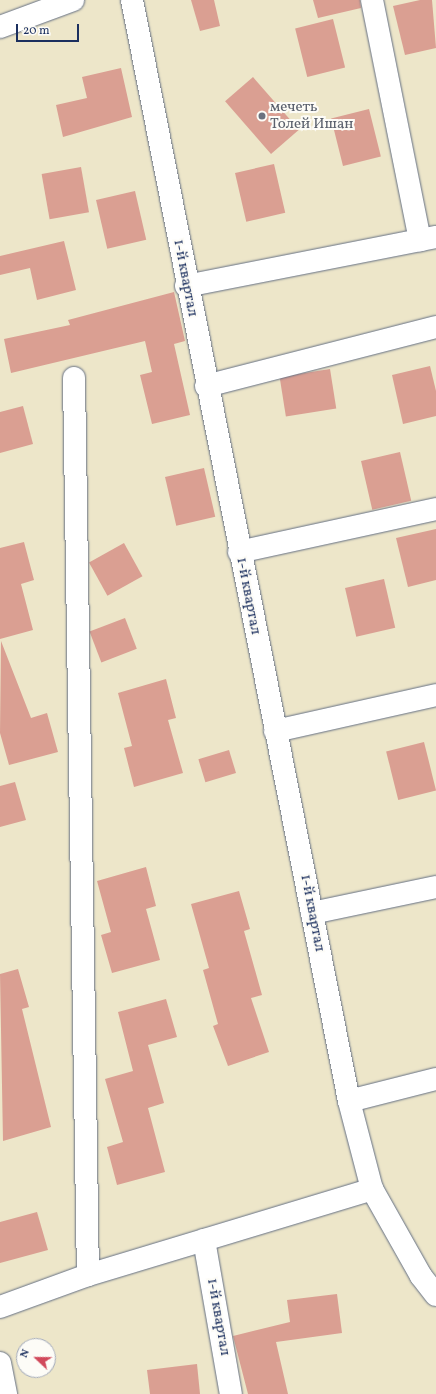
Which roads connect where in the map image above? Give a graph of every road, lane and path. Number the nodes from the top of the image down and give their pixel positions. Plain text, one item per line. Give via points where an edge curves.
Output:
1 (73, 0) edge
2 (132, 0) edge
3 (372, 0) edge
4 (0, 27) edge
5 (428, 239) edge
6 (186, 286) junction
7 (436, 327) edge
8 (74, 378) dead end
9 (206, 386) junction
10 (436, 509) edge
11 (239, 552) junction
12 (436, 695) edge
13 (275, 731) junction
14 (436, 887) edge
15 (312, 913) junction
16 (436, 1079) edge
17 (349, 1101) junction
18 (372, 1189) junction
19 (204, 1240) junction
20 (88, 1275) junction
21 (436, 1295) edge
22 (0, 1307) edge
23 (0, 1363) edge
24 (6, 1394) edge
25 (231, 1394) edge

1 - 4 street
2 - 6 street, 1-й квартал
3 - 5 street
5 - 6 street
6 - 9 street, 1-й квартал
7 - 9 street
8 - 20 street
9 - 11 street, 1-й квартал
10 - 11 street
11 - 13 street, 1-й квартал
12 - 13 street
13 - 15 street, 1-й квартал
14 - 15 street
15 - 17 street, 1-й квартал
16 - 17 street
17 - 18 street, 1-й квартал
18 - 19 street
18 - 21 street, 1-й квартал via 421,1276
19 - 20 street
19 - 25 street, 1-й квартал
20 - 22 street
23 - 24 street

